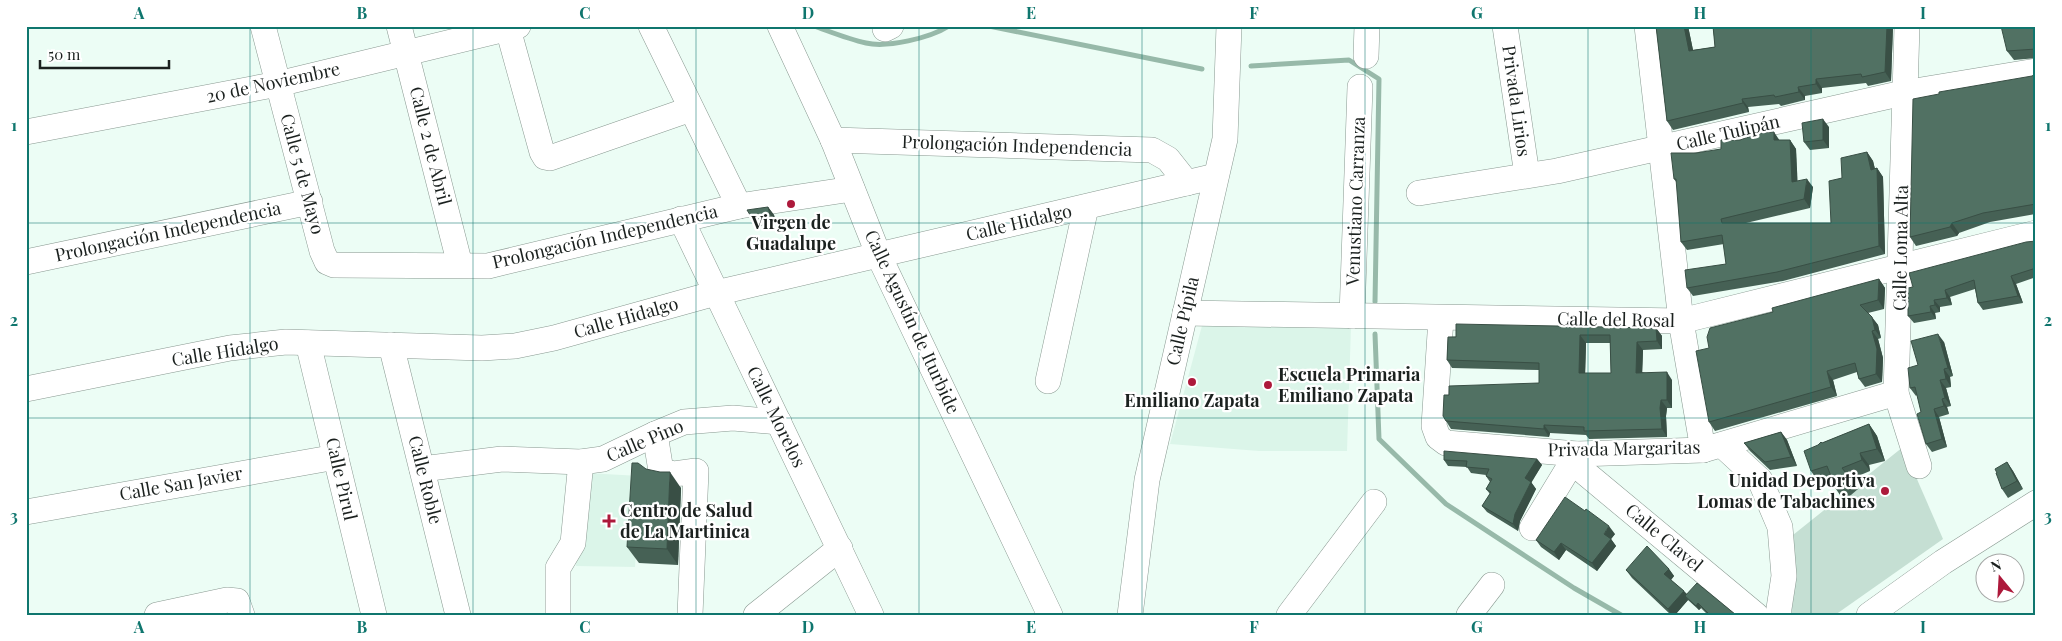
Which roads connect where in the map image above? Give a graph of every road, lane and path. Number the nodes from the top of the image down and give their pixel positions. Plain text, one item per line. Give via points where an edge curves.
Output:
1 (263, 26) edge
2 (399, 26) edge
3 (651, 26) edge
4 (780, 26) edge
5 (1229, 26) edge
6 (1367, 26) edge
7 (1505, 26) edge
8 (1647, 26) edge
9 (1907, 26) edge
10 (513, 28) edge
11 (406, 53) junction
12 (1366, 56) dead end
13 (2036, 71) edge
14 (278, 84) junction
15 (1360, 86) dead end
16 (1904, 93) junction
17 (692, 109) junction
18 (26, 132) edge
19 (833, 140) junction
20 (1661, 149) junction
21 (1527, 175) junction
22 (1216, 176) junction
23 (1188, 183) junction
24 (852, 189) junction
25 (1419, 193) dead end
26 (310, 202) junction
27 (739, 206) junction
28 (1086, 207) junction
29 (681, 219) junction
30 (2036, 233) edge
31 (879, 256) junction
32 (26, 262) edge
33 (327, 262) joint
34 (460, 265) junction
35 (1901, 266) junction
36 (716, 293) junction
37 (1185, 313) junction
38 (1352, 316) junction
39 (1441, 318) junction
40 (1681, 321) junction
41 (308, 343) junction
42 (391, 345) junction
43 (1048, 381) dead end
44 (26, 389) edge
45 (1896, 393) junction
46 (779, 422) junction
47 (655, 434) junction
48 (1713, 448) junction
49 (336, 457) junction
50 (1574, 458) junction
51 (581, 462) junction
52 (1918, 466) dead end
53 (422, 469) junction
54 (1374, 502) dead end
55 (2036, 503) edge
56 (26, 512) edge
57 (1532, 528) dead end
58 (840, 548) junction
59 (1492, 586) dead end
60 (156, 615) edge
61 (242, 615) edge
62 (374, 615) edge
63 (458, 615) edge
64 (558, 615) edge
65 (690, 615) edge
66 (756, 615) edge
67 (871, 615) edge
68 (1050, 615) edge
69 (1130, 615) edge
70 (1289, 615) edge
71 (1469, 615) edge
72 (1756, 615) edge
73 (1778, 615) edge
74 (1869, 615) edge

1 - 14 street, Calle 5 de Mayo
2 - 11 street, Calle 2 de Abril
3 - 17 street
4 - 19 street, Calle Agustín de Iturbide
5 - 22 street, Calle Pípila via 1225,139
6 - 12 street
7 - 21 street, Privada Lirios
8 - 20 street
9 - 16 street, Calle Loma Alta
10 - 11 street, 20 de Noviembre
10 - 17 street via 545,157 550,158
11 - 14 street, 20 de Noviembre
11 - 34 street, Calle 2 de Abril
13 - 16 street, Calle Tulipán
14 - 18 street, 20 de Noviembre
14 - 26 street, Calle 5 de Mayo
15 - 38 street, Venustiano Carranza
16 - 20 street, Calle Tulipán
16 - 35 street, Calle Loma Alta
17 - 27 street
19 - 23 street, Prolongación Independencia via 1152,150 1168,159
19 - 24 street, Calle Agustín de Iturbide
20 - 21 street, Calle Tulipán
20 - 40 street
21 - 25 street, Calle Tulipán
22 - 23 street, Calle Hidalgo
22 - 37 street, Calle Pípila
23 - 28 street, Calle Hidalgo
24 - 27 street, Prolongación Independencia
24 - 31 street, Calle Agustín de Iturbide
26 - 32 street, Prolongación Independencia
26 - 33 street, Calle 5 de Mayo
27 - 29 street, Prolongación Independencia
28 - 31 street, Calle Hidalgo
28 - 43 street
29 - 34 street, Prolongación Independencia via 488,266
29 - 36 street, Calle Morelos
30 - 35 street, Calle del Rosal
31 - 36 street, Calle Hidalgo
31 - 68 street, Calle Agustín de Iturbide
33 - 34 street, Prolongación Independencia via 334,265
35 - 40 street, Calle del Rosal
35 - 45 street, Calle Loma Alta
36 - 42 street, Calle Hidalgo via 515,346
36 - 46 street, Calle Morelos
37 - 38 street, Calle del Rosal
37 - 69 street, Calle Pípila via 1147,480
38 - 39 street, Calle del Rosal
39 - 40 street, Calle del Rosal
39 - 50 street, Privada Margaritas via 1434,426 1438,438 1446,443
40 - 48 street
41 - 42 street, Calle Hidalgo
41 - 44 street, Calle Hidalgo via 230,348
41 - 49 street, Calle Pirul
42 - 53 street, Calle Roble
45 - 48 street, Privada Margaritas
45 - 52 street, Calle Loma Alta
46 - 47 street, Calle Pino via 733,418 684,422
46 - 58 street, Calle Morelos
47 - 51 street, Calle Pino via 602,459
47 - 65 street via 661,471 674,474 696,471
48 - 50 street, Privada Margaritas
48 - 73 street via 1760,480 1780,527 1784,576
49 - 56 street, Calle San Javier
49 - 62 street, Calle Pirul
50 - 57 street
50 - 72 street, Calle Clavel
51 - 53 street, Calle Pino via 502,459
51 - 64 street via 573,543 558,568
53 - 63 street, Calle Roble
54 - 70 street
55 - 74 street via 1943,562
58 - 66 street
58 - 67 street, Calle Morelos
59 - 71 street
60 - 61 street via 227,600 237,601

